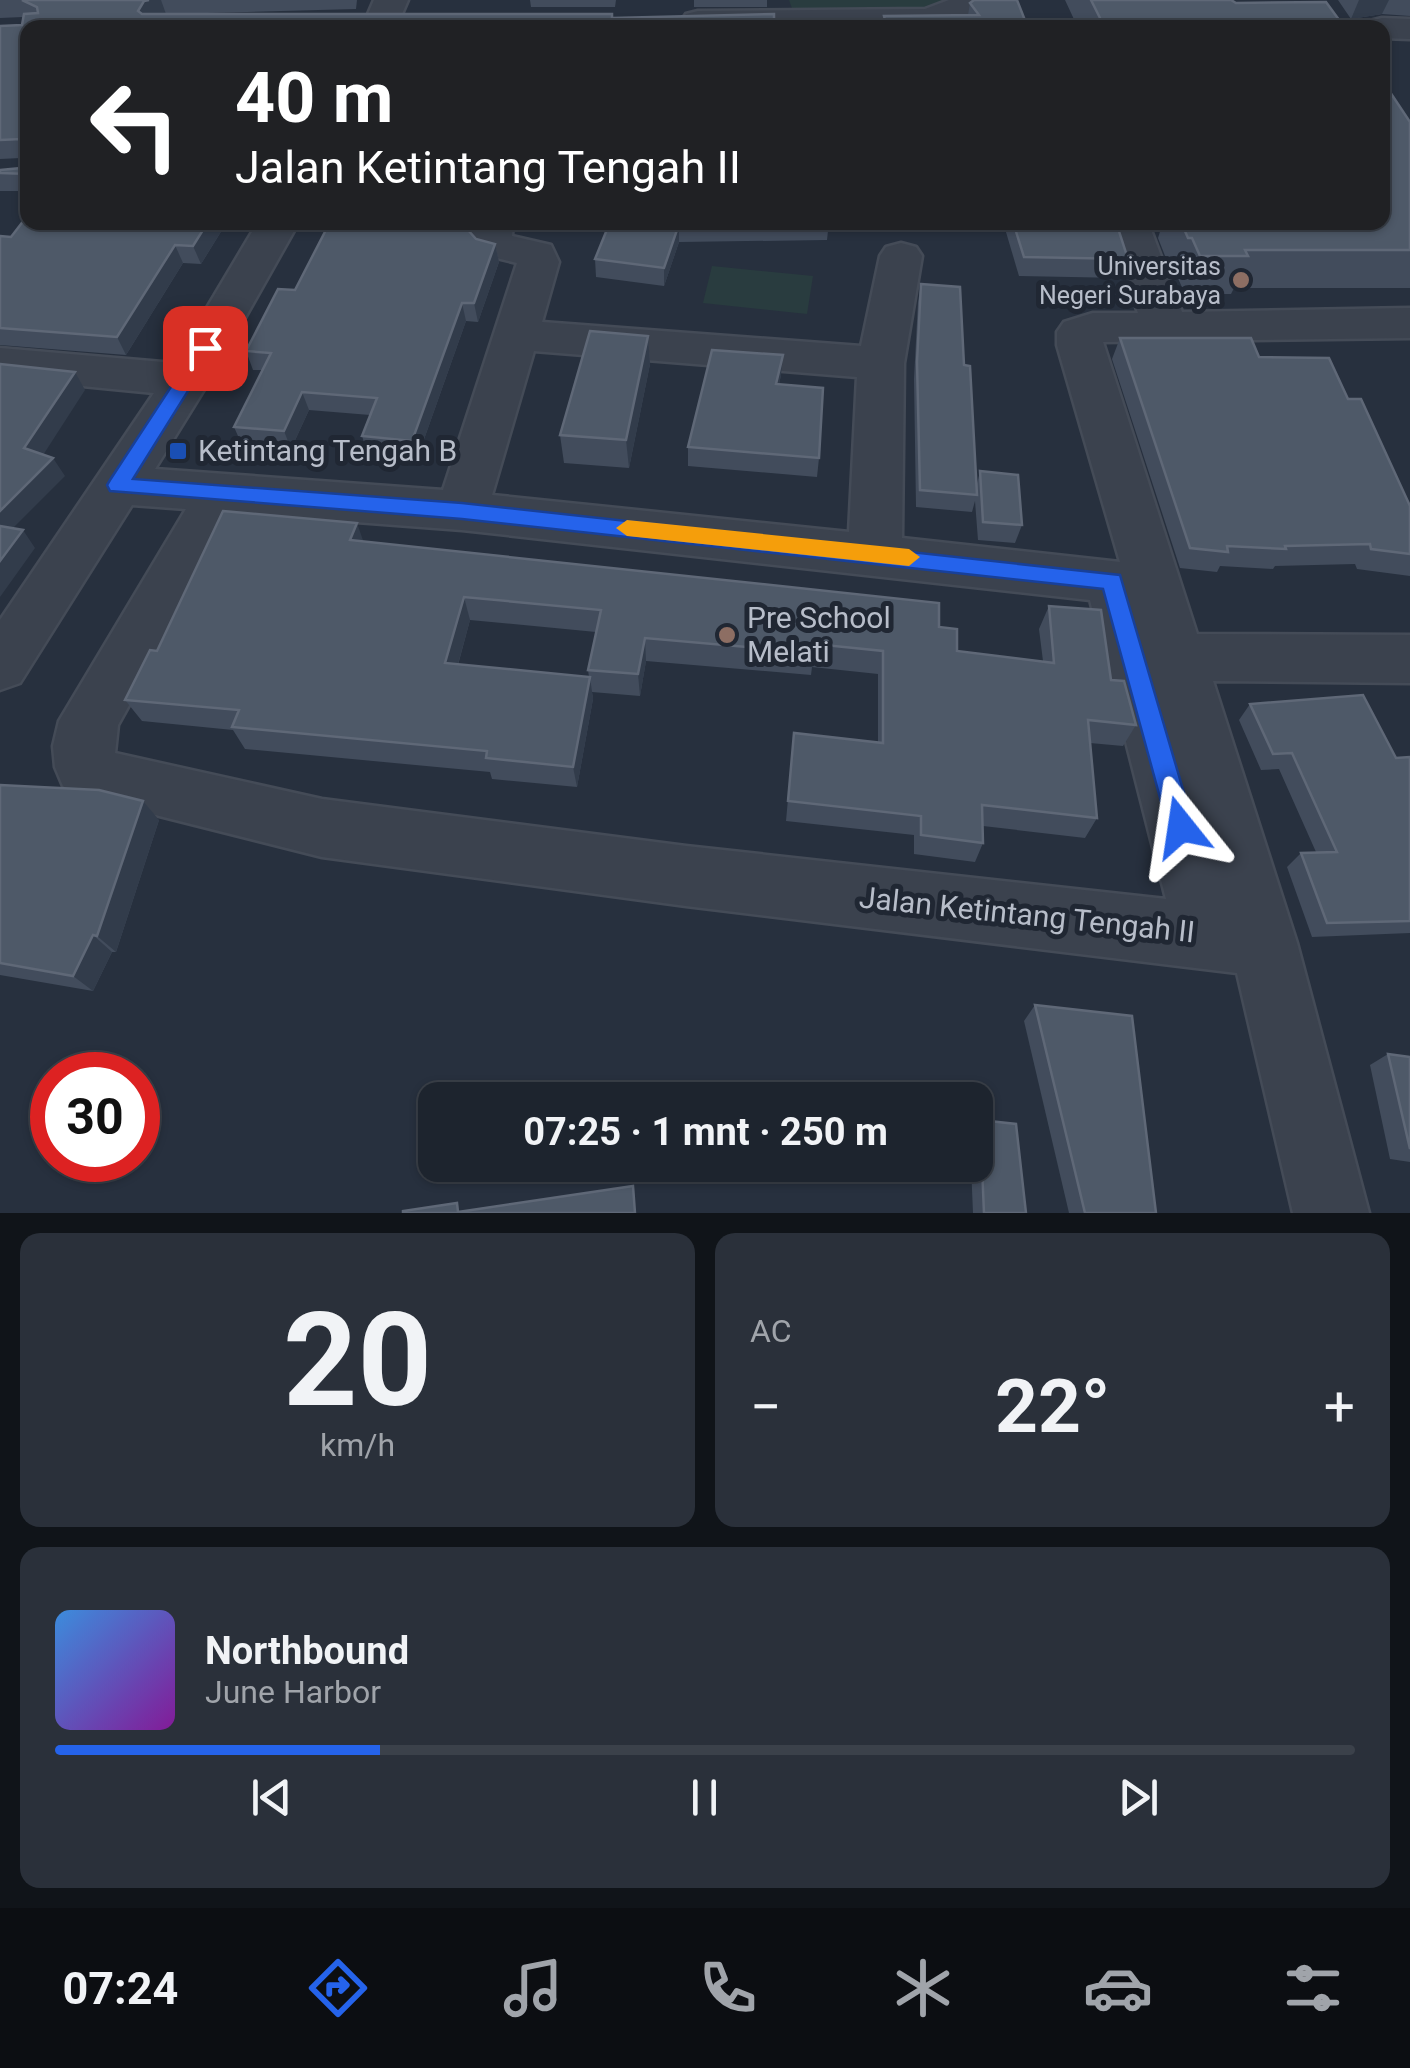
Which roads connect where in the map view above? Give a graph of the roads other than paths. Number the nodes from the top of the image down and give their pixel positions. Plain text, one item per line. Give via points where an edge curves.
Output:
1 (966, 0) edge
2 (775, 10) edge
3 (667, 20) edge
4 (273, 230) edge
5 (492, 230) edge
6 (1130, 230) edge
7 (901, 256) dead end
8 (1410, 323) edge
9 (1165, 327) junction
10 (518, 335) junction
11 (0, 363) edge
12 (881, 363) junction
13 (187, 380) junction
14 (118, 485) junction
15 (220, 494) junction
16 (462, 511) junction
17 (875, 553) junction
18 (7, 644) edge
19 (1178, 657) junction
20 (1410, 659) edge
21 (1236, 940) junction
22 (1331, 1213) edge

1 - 2 street via 928,19
2 - 3 street
4 - 13 street
5 - 10 street via 495,245 536,254
6 - 9 street
7 - 12 street
8 - 9 street
9 - 19 street via 1080,332 1080,345
10 - 12 street
10 - 16 street
11 - 13 street
12 - 17 street
13 - 14 street
14 - 15 street, Jalan Ketintang Tengah II
14 - 18 street
15 - 16 street, Jalan Ketintang Tengah II
15 - 21 street, Jalan Ketintang Tengah II via 90,721 82,746 85,767 102,777 322,828
16 - 17 street, Jalan Ketintang Tengah II
17 - 21 street, Jalan Ketintang Tengah II via 1112,581
19 - 20 street
19 - 21 street
21 - 22 street

